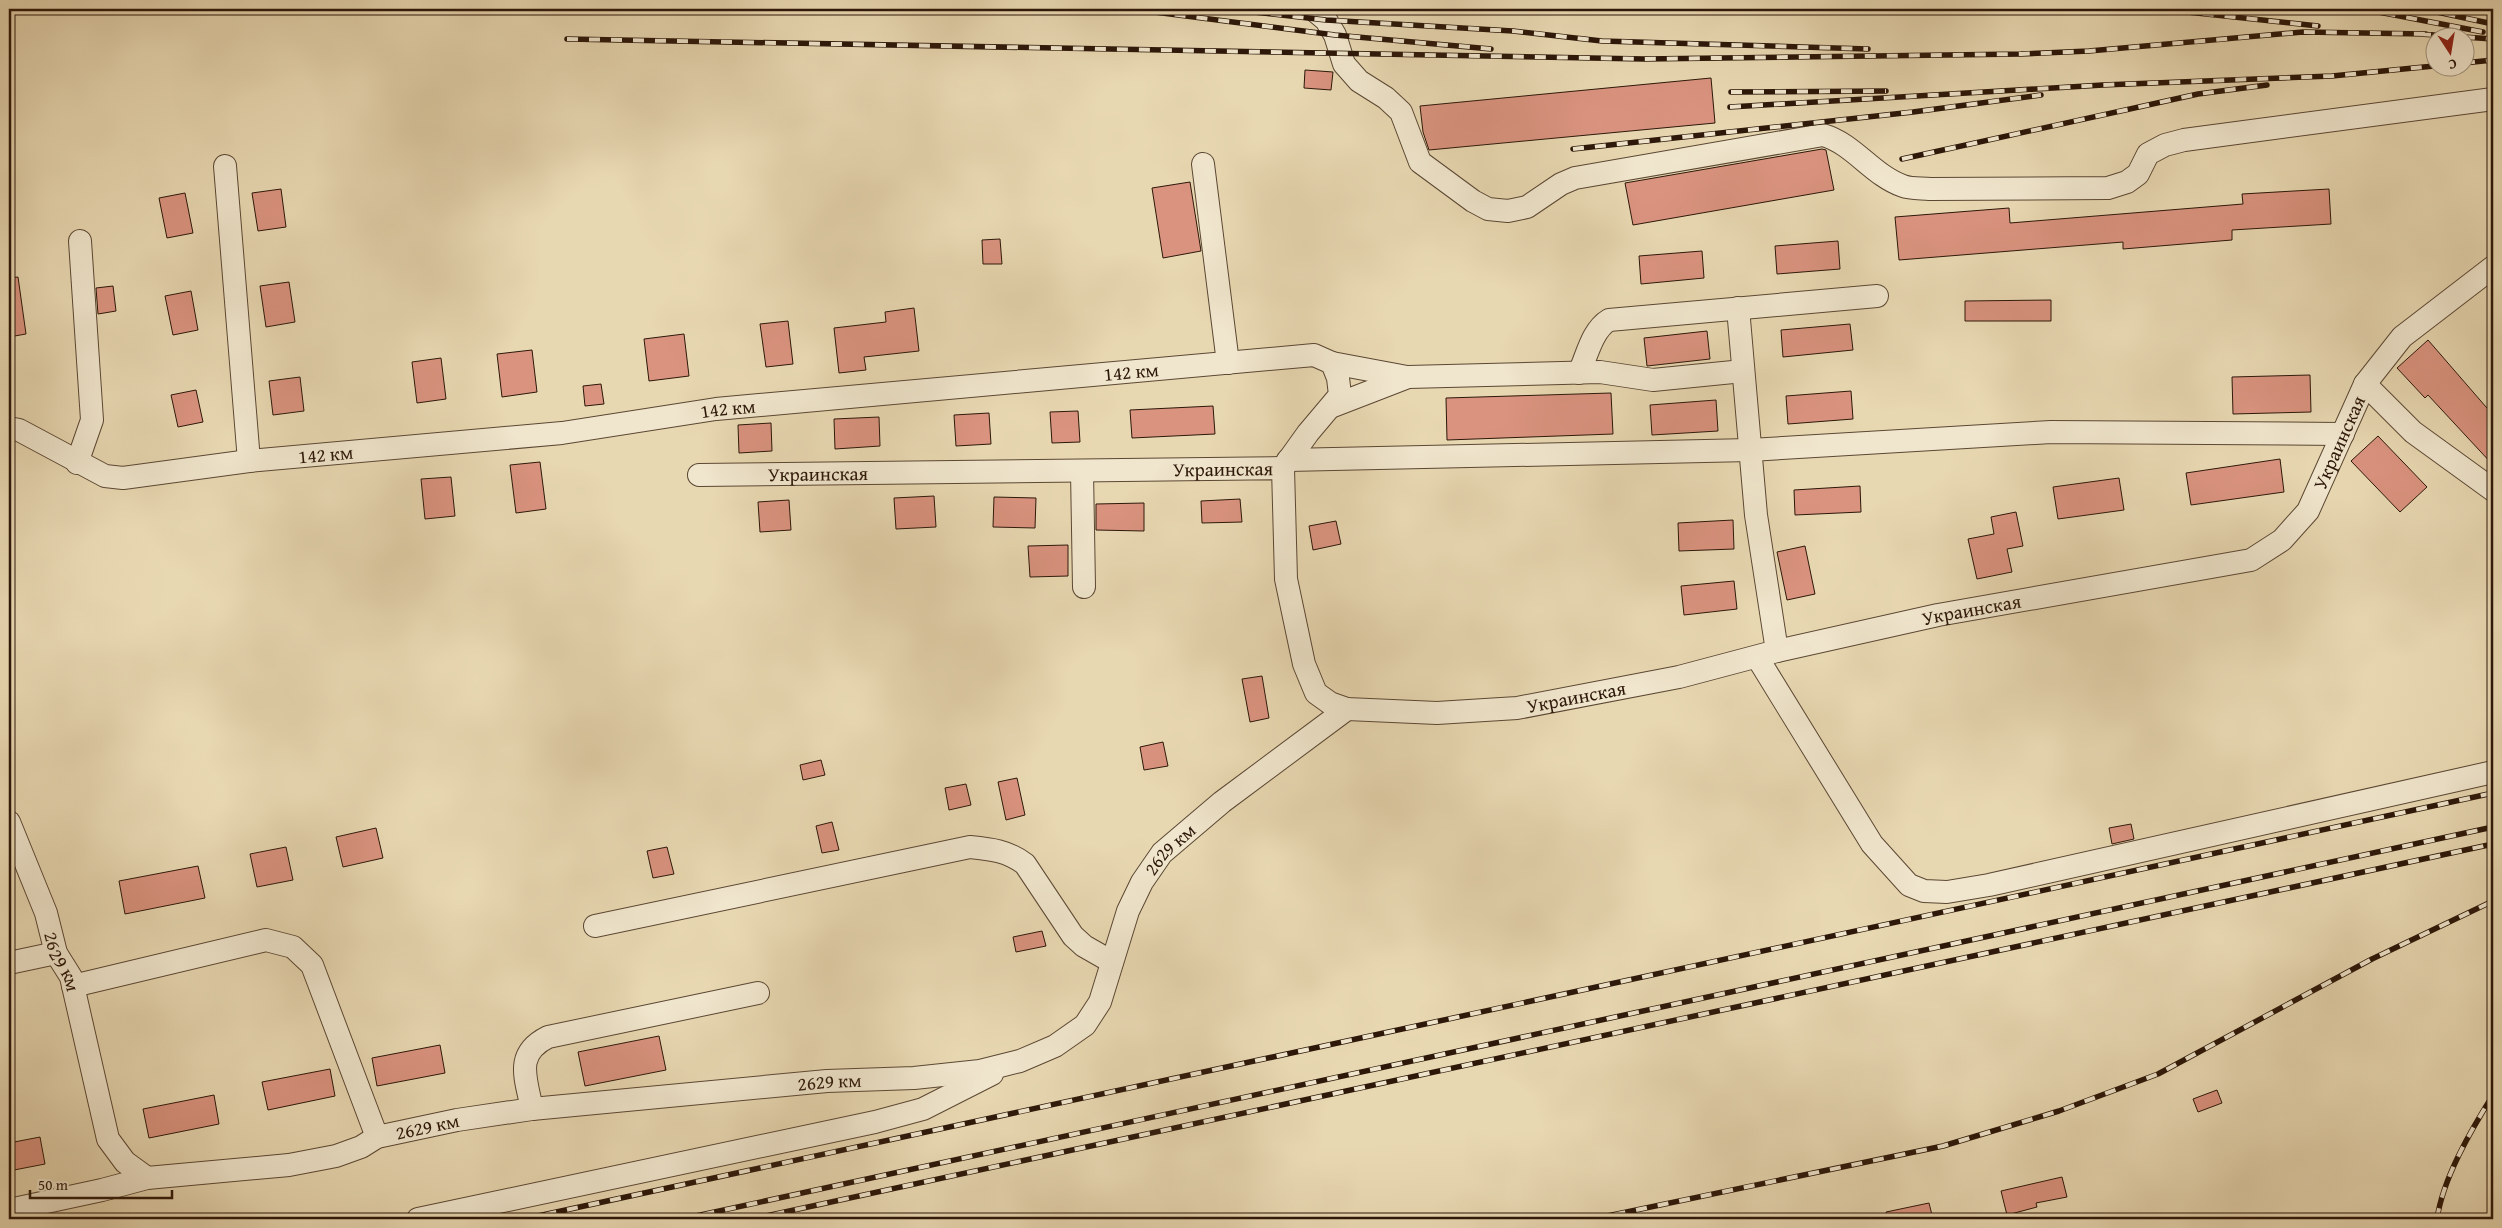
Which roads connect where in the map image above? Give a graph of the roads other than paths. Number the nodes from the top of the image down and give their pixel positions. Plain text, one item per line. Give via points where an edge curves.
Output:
1 (1313, 9) edge
2 (2493, 99) edge
3 (1203, 164) dead end
4 (225, 166) dead end
5 (80, 241) dead end
6 (2493, 267) edge
7 (1877, 296) dead end
8 (1738, 308) junction
9 (1228, 363) junction
10 (1332, 363) junction
11 (1743, 371) junction
12 (1590, 372) junction
13 (1408, 377) junction
14 (2365, 384) junction
15 (1333, 406) junction
16 (9, 428) edge
17 (2343, 434) junction
18 (1750, 450) junction
19 (249, 461) junction
20 (77, 463) junction
21 (1285, 464) junction
22 (1082, 471) junction
23 (698, 476) dead end
24 (2493, 490) edge
25 (1084, 587) dead end
26 (1767, 654) junction
27 (1347, 710) junction
28 (2493, 772) edge
29 (9, 822) edge
30 (595, 926) dead end
31 (56, 953) junction
32 (1112, 962) junction
33 (9, 963) edge
34 (73, 986) junction
35 (758, 993) dead end
36 (1020, 1061) junction
37 (532, 1109) junction
38 (377, 1137) junction
39 (147, 1178) junction
40 (9, 1210) edge
41 (418, 1219) edge

1 - 2 street via 1326,20 1335,35 1344,64 1359,81 1401,112 1420,162 1488,209 1508,211 1527,207 1575,178 1824,135 1836,139 1882,176 1904,187 2108,188 2127,182 2138,174 2148,154 2184,140
3 - 9 street
4 - 19 street
5 - 20 street via 92,420
6 - 14 street, Украинская via 2402,337
7 - 8 street
8 - 11 street
8 - 12 street via 1609,320 1596,333
9 - 10 street, 142 км via 1314,355
9 - 19 street, 142 км via 716,409 562,434
10 - 13 street, 142 км
10 - 15 street via 1340,395
11 - 12 street via 1653,380
11 - 18 street
12 - 13 street
13 - 15 street
14 - 17 street, Украинская
14 - 24 street via 2413,432
15 - 21 street
16 - 20 street, 142 км via 19,430
17 - 18 street via 2051,432
17 - 26 street, Украинская via 2308,511 2282,540 2251,560 1938,615
18 - 21 street
18 - 26 street
19 - 20 street, 142 км via 123,478 105,476
21 - 22 street, Украинская
21 - 27 street, Украинская via 1286,579 1304,664 1316,693
22 - 23 street, Украинская
22 - 25 street
26 - 27 street, Украинская via 1679,677 1517,708 1437,713
26 - 28 street via 1872,844 1909,885 1924,891 1947,892 1989,885
27 - 32 street, 2629 км via 1222,802 1162,854 1135,896
29 - 31 street, 2629 км via 46,914
30 - 32 street via 970,847 995,850 1014,856 1024,864 1073,936
31 - 33 street
31 - 34 street, 2629 км via 68,970
32 - 36 street, 2629 км via 1100,1002 1085,1024 1055,1046
34 - 38 street via 266,940 293,946 312,965
34 - 39 street, 2629 км via 108,1139 124,1162
35 - 37 street via 539,1041 524,1060
36 - 37 street, 2629 км via 980,1071 914,1078 827,1080
36 - 41 street via 923,1109 875,1122
37 - 38 street, 2629 км via 457,1120
38 - 39 street, 2629 км via 336,1156 289,1165
39 - 40 street, 2629 км

